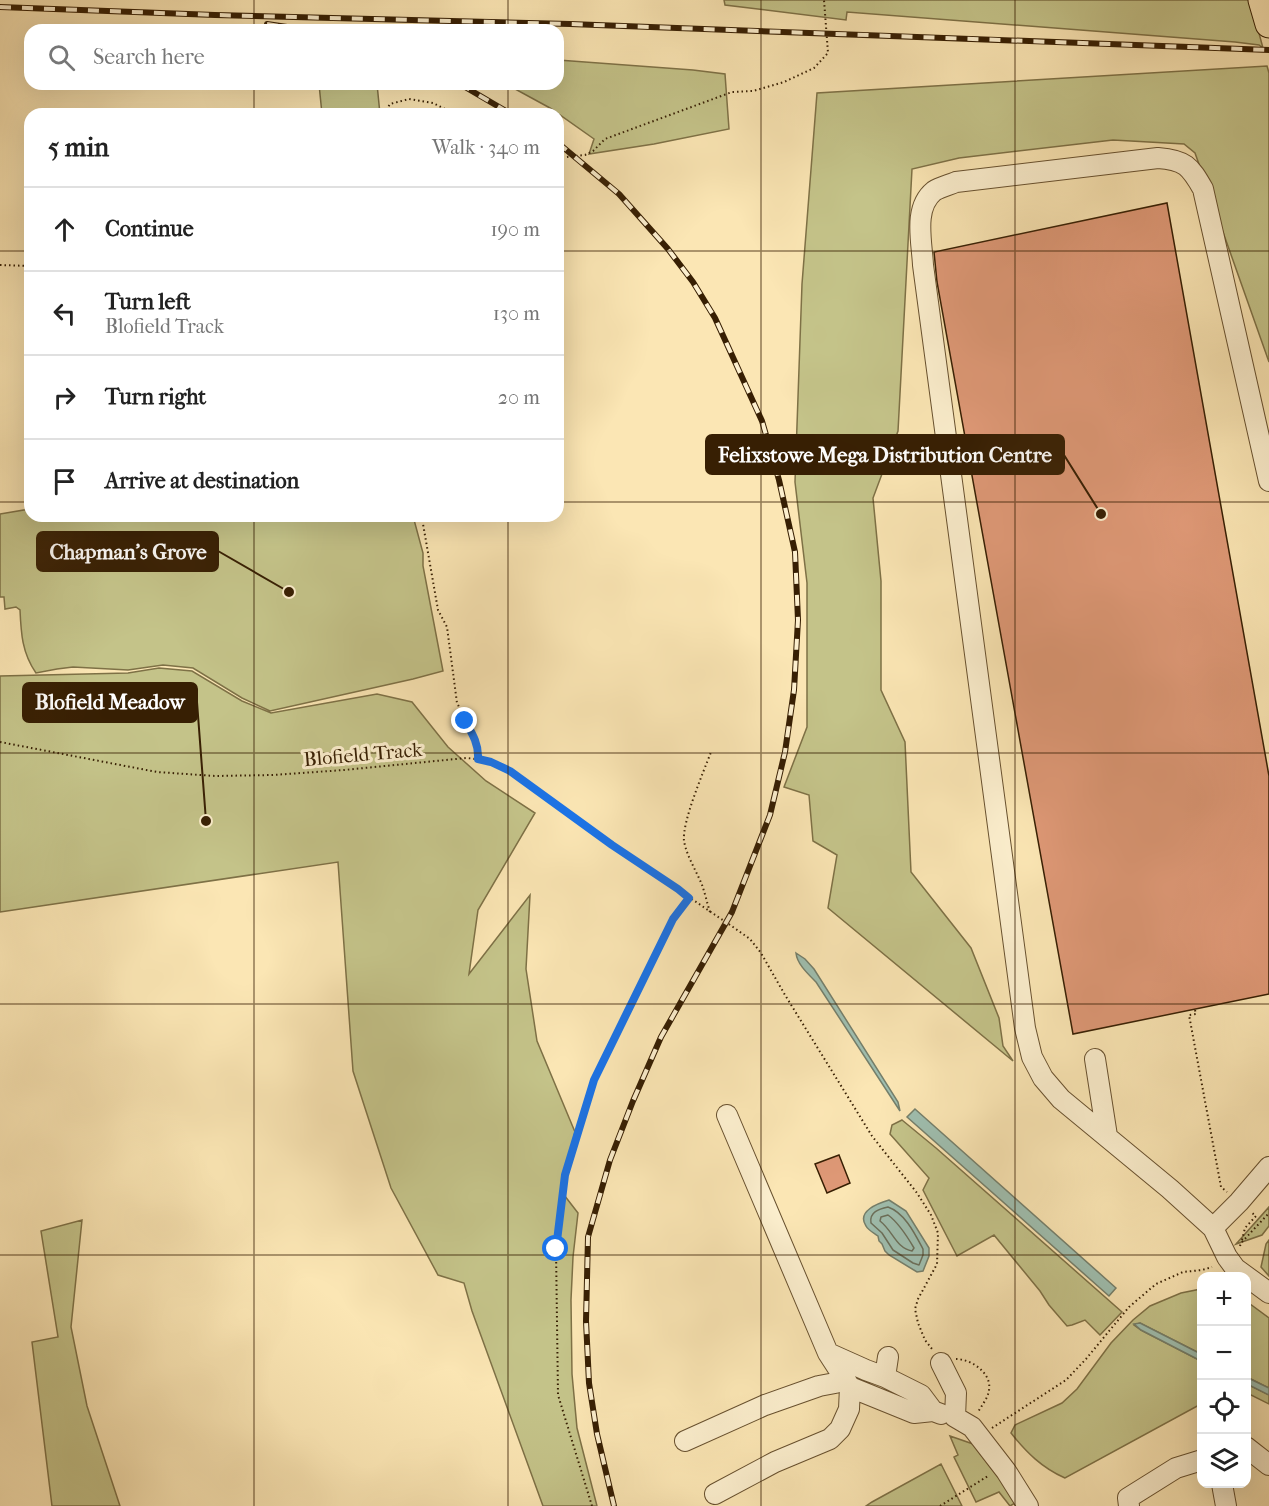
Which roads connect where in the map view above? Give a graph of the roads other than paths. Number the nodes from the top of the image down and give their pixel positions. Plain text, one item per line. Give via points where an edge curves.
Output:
1 (1262, 0) edge
2 (1269, 24) edge
3 (1269, 481) edge
4 (1095, 1059) dead end
5 (727, 1115) dead end
6 (1107, 1136) junction
7 (1268, 1168) edge
8 (1213, 1228) junction
9 (1269, 1293) edge
10 (828, 1353) junction
11 (941, 1363) road end
12 (847, 1382) junction
13 (933, 1411) junction
14 (955, 1417) junction
15 (685, 1441) dead end
16 (1251, 1451) edge
17 (1197, 1462) edge
18 (1269, 1465) edge
19 (1223, 1488) edge
20 (715, 1494) dead end
21 (1028, 1506) edge
22 (1129, 1506) edge
23 (1226, 1506) edge

1 - 2 highway
3 - 6 street via 1203,189 1183,162 1158,158 956,182 936,189 925,200 920,216 923,265 1025,1028 1032,1057 1043,1078 1061,1099
4 - 6 street
5 - 10 street
6 - 8 street
7 - 8 street
8 - 9 street via 1235,1268
10 - 12 street
10 - 13 street via 866,1370 887,1367 921,1395
11 - 14 street via 956,1393
12 - 13 street via 914,1413
12 - 15 street via 819,1386 765,1405
12 - 20 street via 849,1409 840,1429 830,1439
13 - 14 street
14 - 21 street via 972,1427
16 - 18 street
17 - 22 street via 1176,1468 1128,1498
19 - 23 street

